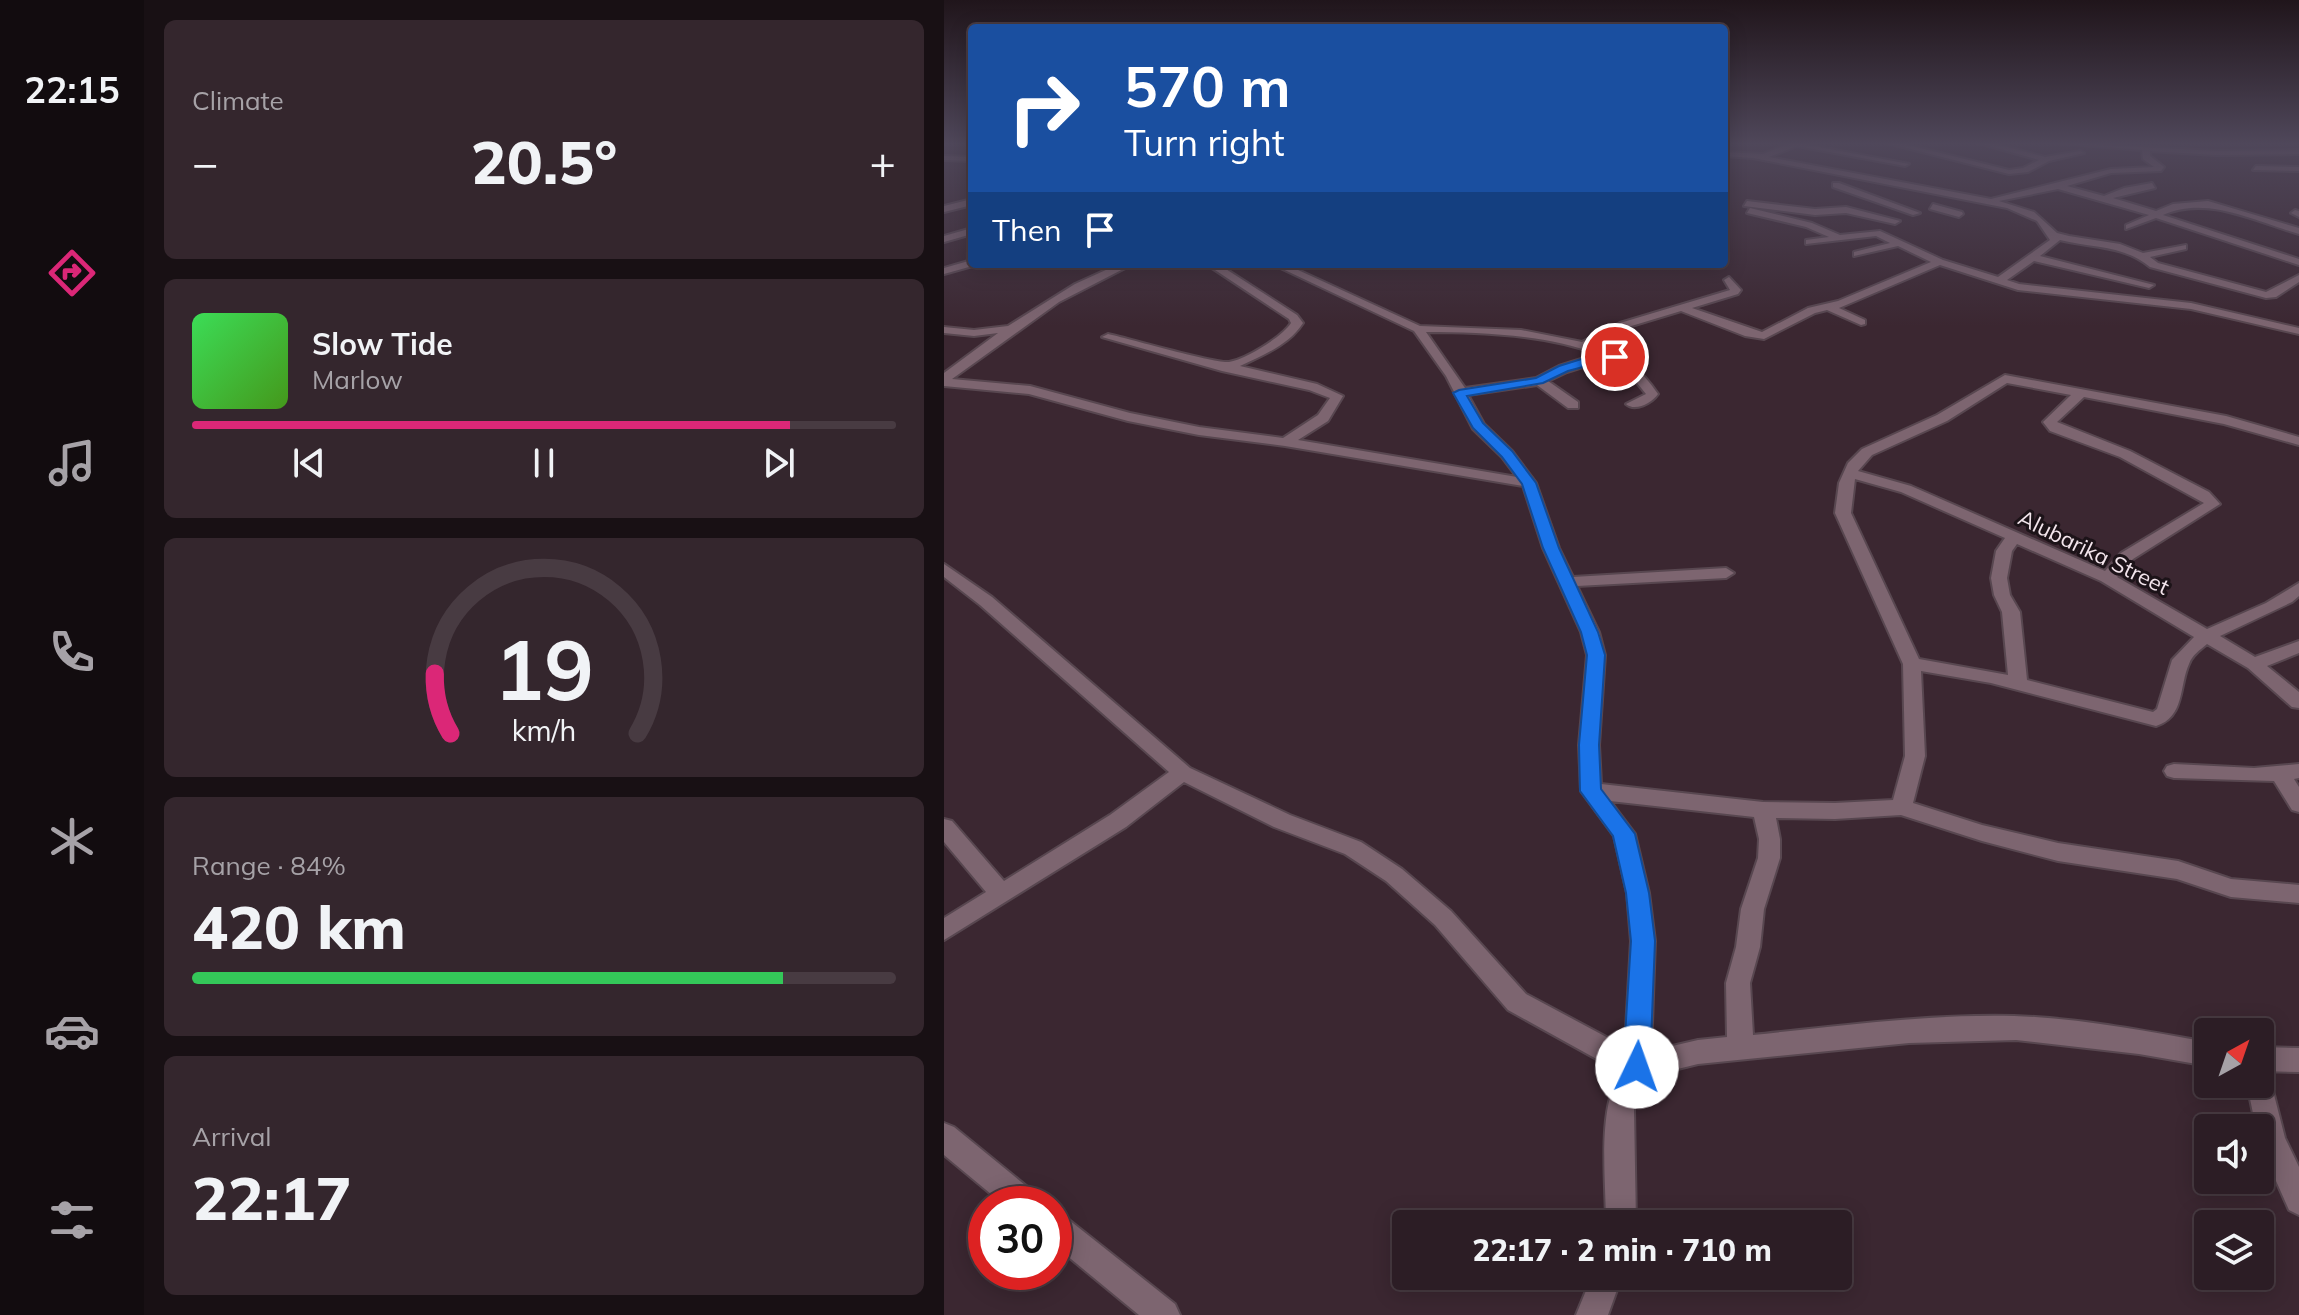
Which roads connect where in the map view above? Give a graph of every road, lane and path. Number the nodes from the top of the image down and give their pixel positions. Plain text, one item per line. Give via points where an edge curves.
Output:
1 (967, 203) edge
2 (1888, 203) edge
3 (1936, 203) edge
4 (1994, 203) edge
5 (2116, 203) edge
6 (1933, 207) junction
7 (944, 209) edge
8 (1815, 212) junction
9 (1916, 213) junction
10 (2157, 213) junction
11 (1959, 214) dead end
12 (1895, 221) junction
13 (1809, 225) junction
14 (2129, 227) dead end
15 (2296, 230) edge
16 (968, 232) edge
17 (1877, 233) junction
18 (2055, 236) junction
19 (1838, 237) junction
20 (944, 239) edge
21 (1809, 242) dead end
22 (2237, 242) junction
23 (1899, 243) junction
24 (2183, 247) dead end
25 (1857, 254) dead end
26 (2141, 256) junction
27 (2035, 258) junction
28 (1939, 262) junction
29 (2299, 262) edge
30 (968, 264) edge
31 (2154, 265) junction
32 (1119, 268) edge
33 (1217, 268) edge
34 (1286, 268) edge
35 (944, 271) edge
36 (2299, 278) edge
37 (1729, 280) dead end
38 (1998, 282) junction
39 (2149, 285) junction
40 (2018, 287) junction
41 (2047, 289) junction
42 (2006, 292) dead end
43 (2040, 301) dead end
44 (2149, 301) junction
45 (1829, 307) junction
46 (1682, 308) junction
47 (1861, 322) dead end
48 (1012, 328) junction
49 (1418, 329) junction
50 (944, 330) edge
51 (2299, 331) edge
52 (974, 333) junction
53 (1108, 337) dead end
54 (989, 343) junction
55 (1580, 347) junction
56 (1607, 355) junction
57 (1226, 368) junction
58 (944, 380) edge
59 (1539, 381) junction
60 (2082, 392) junction
61 (1459, 393) junction
62 (1632, 404) dead end
63 (1573, 405) dead end
64 (2299, 441) edge
65 (1285, 442) junction
66 (1852, 474) junction
67 (1529, 483) junction
68 (2014, 536) junction
69 (944, 569) edge
70 (1726, 573) dead end
71 (2107, 578) junction
72 (1566, 582) junction
73 (2299, 588) edge
74 (2209, 636) junction
75 (2299, 647) edge
76 (1912, 664) junction
77 (2254, 664) junction
78 (2018, 683) junction
79 (2299, 702) edge
80 (2174, 771) dead end
81 (2289, 772) edge
82 (1183, 773) junction
83 (1591, 791) junction
84 (2299, 804) edge
85 (1901, 807) junction
86 (1763, 810) junction
87 (944, 827) edge
88 (1001, 894) junction
89 (2299, 894) edge
90 (944, 930) edge
91 (1738, 1049) junction
92 (2194, 1052) edge
93 (2274, 1059) edge
94 (2299, 1060) edge
95 (1637, 1067) junction
96 (2263, 1098) edge
97 (944, 1137) edge
98 (1004, 1186) edge
99 (2299, 1200) edge
100 (1621, 1210) edge
101 (1072, 1241) edge
102 (1602, 1290) edge
103 (1164, 1315) edge
104 (1592, 1315) edge

1 - 7 street
2 - 9 street
3 - 6 street
4 - 18 street via 2038,217
5 - 10 street
6 - 9 street
6 - 11 street
8 - 12 street via 1846,210
8 - 13 street
8 - 13 street via 1749,207
9 - 12 street
10 - 14 street
10 - 15 street via 2208,204
10 - 22 street
12 - 17 street
13 - 19 street
15 - 22 street
16 - 20 street
17 - 19 street
17 - 23 street
18 - 26 street via 2115,245
18 - 27 street
19 - 21 street
22 - 29 street
23 - 25 street
23 - 28 street
24 - 26 street
26 - 31 street
27 - 38 street
27 - 39 street
28 - 38 street
28 - 45 street
30 - 35 street
31 - 36 street via 2266,295
31 - 39 street
32 - 48 street
33 - 57 street via 1297,323 1274,344
34 - 49 street
37 - 46 street via 1734,292
38 - 40 street
39 - 44 street
40 - 41 street
40 - 42 street
41 - 43 street
41 - 44 street
44 - 51 street via 2210,309
45 - 46 street via 1812,310 1764,336
45 - 47 street
46 - 55 street via 1604,333
48 - 52 street
48 - 54 street
49 - 55 street via 1548,338
49 - 61 street
50 - 52 street
52 - 54 street
53 - 57 street
54 - 58 street
55 - 56 street
56 - 59 street
56 - 62 street via 1629,366 1652,394
57 - 65 street via 1337,396 1333,411
58 - 65 street via 1030,390 1128,417
59 - 61 street
59 - 63 street
60 - 64 street via 2226,420
60 - 66 street via 2005,379 1942,418 1867,452
60 - 71 street via 2050,422 2055,428 2125,454 2213,504 2127,556
61 - 67 street via 1478,426
65 - 67 street
66 - 68 street, Alubarika Street via 1906,489
66 - 76 street via 1843,513
67 - 72 street
68 - 71 street, Alubarika Street
68 - 78 street via 2004,551 1999,578 2011,612
69 - 82 street
70 - 72 street
71 - 74 street, Alubarika Street
72 - 83 street via 1596,655
73 - 74 street via 2287,599
74 - 77 street, Alubarika Street
74 - 78 street via 2183,655 2167,709 2156,719
75 - 77 street
76 - 78 street
76 - 85 street via 1915,756
77 - 79 street, Alubarika Street
80 - 81 street
81 - 84 street
82 - 88 street
82 - 95 street via 1363,855 1394,875 1443,918 1517,1002
83 - 86 street
83 - 95 street via 1624,834 1638,893 1643,941
85 - 86 street
85 - 89 street via 2058,852 2178,870 2231,888
86 - 91 street via 1771,862 1754,904 1739,977 1736,1002 1743,1031
87 - 88 street
88 - 90 street
91 - 92 street via 1909,1031 2016,1028
91 - 95 street via 1698,1052
93 - 94 street
95 - 100 street via 1620,1110
96 - 99 street via 2272,1140
97 - 98 street
101 - 103 street
102 - 104 street

